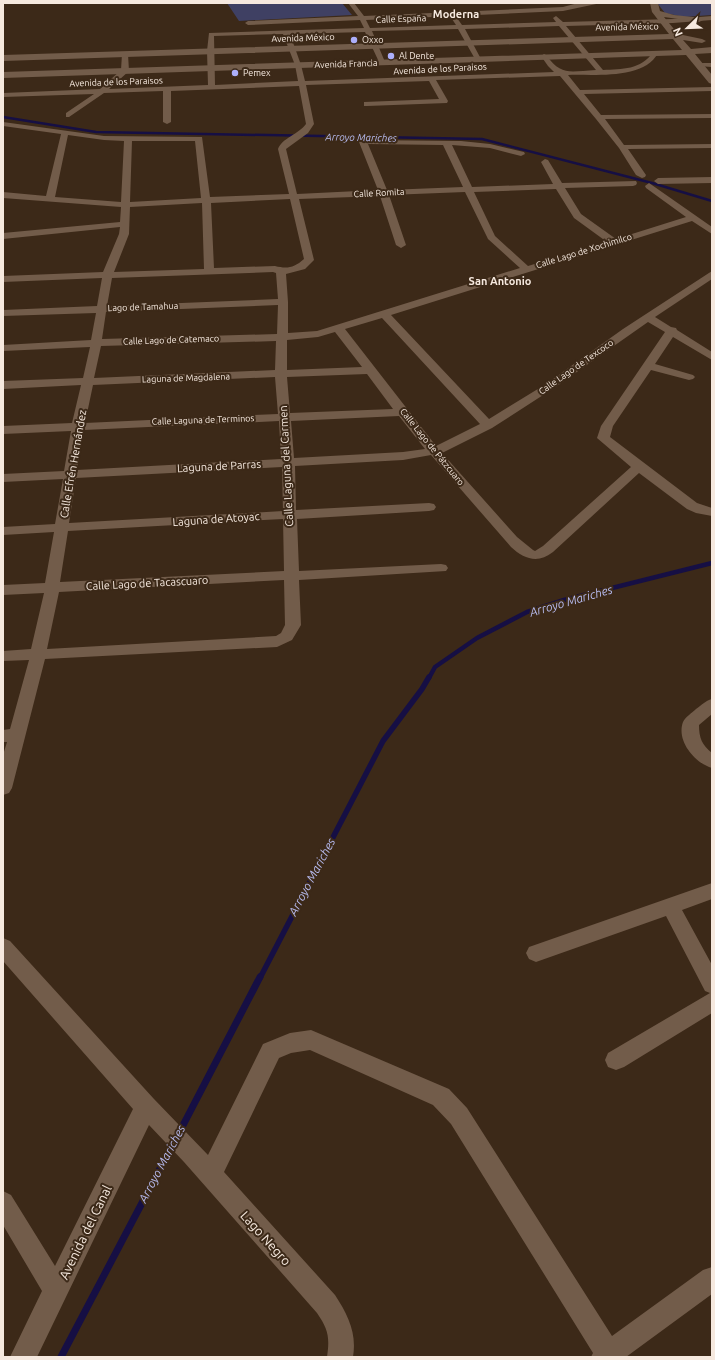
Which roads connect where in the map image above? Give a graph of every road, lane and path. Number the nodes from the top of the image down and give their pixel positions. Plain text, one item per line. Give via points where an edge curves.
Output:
1 (351, 3) edge
2 (528, 3) edge
3 (580, 3) edge
4 (598, 3) edge
5 (434, 6) dead end
6 (653, 6) edge
7 (537, 9) junction
8 (548, 9) junction
9 (443, 13) junction
10 (451, 13) junction
11 (362, 17) junction
12 (712, 18) edge
13 (700, 20) junction
14 (663, 21) junction
15 (247, 23) dead end
16 (561, 23) junction
17 (460, 26) junction
18 (368, 30) junction
19 (286, 32) junction
20 (675, 36) junction
21 (574, 39) junction
22 (712, 40) edge
23 (702, 41) junction
24 (470, 42) junction
25 (683, 44) junction
26 (375, 45) junction
27 (292, 48) junction
28 (712, 50) edge
29 (210, 51) junction
30 (690, 52) junction
31 (655, 53) junction
32 (125, 54) junction
33 (588, 55) junction
34 (544, 56) junction
35 (3, 58) edge
36 (478, 59) junction
37 (382, 62) junction
38 (298, 65) junction
39 (699, 65) junction
40 (712, 65) edge
41 (212, 68) junction
42 (125, 71) junction
43 (602, 73) junction
44 (562, 74) junction
45 (3, 75) edge
46 (431, 78) junction
47 (712, 81) edge
48 (303, 84) junction
49 (212, 87) junction
50 (167, 89) junction
51 (712, 89) edge
52 (101, 92) junction
53 (577, 92) junction
54 (3, 94) edge
55 (367, 104) dead end
56 (69, 115) dead end
57 (712, 116) edge
58 (599, 117) junction
59 (167, 122) dead end
60 (3, 124) edge
61 (65, 132) junction
62 (128, 139) junction
63 (446, 142) junction
64 (712, 146) edge
65 (622, 147) junction
66 (521, 154) dead end
67 (545, 162) dead end
68 (635, 178) junction
69 (712, 180) edge
70 (654, 183) junction
71 (559, 186) junction
72 (469, 189) junction
73 (383, 192) junction
74 (3, 195) edge
75 (292, 197) junction
76 (50, 199) junction
77 (206, 200) junction
78 (125, 205) junction
79 (694, 218) junction
80 (125, 224) junction
81 (712, 231) edge
82 (3, 232) edge
83 (23, 234) junction
84 (3, 236) edge
85 (614, 242) junction
86 (401, 245) dead end
87 (526, 269) junction
88 (209, 271) junction
89 (281, 272) junction
90 (712, 274) edge
91 (107, 276) junction
92 (3, 279) edge
93 (283, 302) junction
94 (102, 309) junction
95 (3, 313) edge
96 (383, 313) junction
97 (648, 317) junction
98 (338, 328) junction
99 (672, 330) junction
100 (283, 337) junction
101 (96, 343) junction
102 (3, 348) edge
103 (712, 357) edge
104 (649, 366) junction
105 (370, 370) junction
106 (281, 374) junction
107 (690, 376) dead end
108 (88, 382) junction
109 (3, 385) edge
110 (403, 412) junction
111 (284, 417) junction
112 (488, 425) junction
113 (78, 426) junction
114 (3, 430) edge
115 (435, 451) junction
116 (288, 463) junction
117 (639, 467) junction
118 (71, 475) junction
119 (3, 478) edge
120 (429, 507) dead end
121 (712, 512) edge
122 (289, 515) junction
123 (62, 529) junction
124 (3, 531) edge
125 (441, 568) dead end
126 (291, 576) junction
127 (52, 588) junction
128 (3, 590) edge
129 (38, 655) junction
130 (3, 656) edge
131 (712, 705) edge
132 (10, 736) edge
133 (712, 762) edge
134 (3, 788) edge
135 (712, 891) edge
136 (671, 907) junction
137 (3, 947) edge
138 (536, 953) dead end
139 (712, 984) edge
140 (712, 1002) edge
141 (616, 1060) dead end
142 (146, 1107) junction
143 (210, 1174) junction
144 (3, 1203) edge
145 (712, 1280) edge
146 (56, 1291) junction
147 (607, 1356) edge
148 (22, 1357) edge
149 (340, 1357) edge

1 - 11 street
2 - 7 street
3 - 4 street
3 - 8 street via 575,7
5 - 9 street
6 - 13 street via 673,17
6 - 14 street
7 - 8 street
7 - 10 street via 487,9
8 - 16 street
9 - 10 street
9 - 11 street
10 - 17 street
11 - 15 street
11 - 18 street
12 - 13 street, Calle España
13 - 14 street, Calle España
14 - 16 street, Calle España
14 - 20 street
16 - 17 street, Calle España
16 - 21 street
17 - 18 street, Calle España
17 - 24 street
18 - 19 street, Calle España
18 - 26 street
19 - 27 street
19 - 29 street, Calle España via 211,34
20 - 21 street, Avenida México
20 - 23 street, Avenida México
20 - 25 street
21 - 24 street, Avenida México
21 - 33 street
22 - 23 street
23 - 25 street
24 - 26 street, Avenida México
24 - 36 street
25 - 30 street
26 - 27 street, Avenida México
26 - 37 street
27 - 29 street, Avenida México
27 - 38 street
28 - 30 street, Avenida Francia
29 - 32 street, Avenida México
29 - 41 street
30 - 31 street, Avenida Francia
30 - 39 street
31 - 33 street, Avenida Francia
31 - 43 street, Avenida de los Paraisos via 650,62 634,70
32 - 35 street, Avenida México
32 - 42 street
33 - 34 street, Avenida Francia
33 - 43 street
34 - 36 street, Avenida Francia
34 - 44 street via 550,65
36 - 37 street, Avenida Francia
37 - 38 street, Avenida Francia
38 - 41 street, Avenida Francia
38 - 48 street
39 - 40 street
39 - 47 street
41 - 42 street, Avenida Francia
41 - 49 street
42 - 45 street, Avenida Francia
42 - 52 street
43 - 44 street, Avenida de los Paraisos
44 - 46 street, Avenida de los Paraisos
44 - 53 street
46 - 48 street, Avenida de los Paraisos
46 - 55 street via 444,101
48 - 49 street, Avenida de los Paraisos
48 - 75 street via 310,124 282,149
49 - 50 street, Avenida de los Paraisos
50 - 52 street, Avenida de los Paraisos
50 - 59 street
51 - 53 street
52 - 54 street, Avenida de los Paraisos
52 - 56 street
53 - 58 street
57 - 58 street
58 - 65 street
60 - 61 street
61 - 62 street
61 - 76 street
62 - 77 street via 199,139
62 - 78 street, Calle Efrén Hernández
63 - 66 street via 477,144
63 - 72 street
63 - 73 street via 363,142
64 - 65 street
65 - 68 street via 639,173
67 - 71 street
68 - 70 street, Calle Romita
68 - 71 street, Calle Romita
69 - 70 street
70 - 79 street
71 - 72 street, Calle Romita
71 - 85 street via 576,216
72 - 73 street, Calle Romita
72 - 87 street via 491,237
73 - 75 street, Calle Romita
73 - 86 street
74 - 76 street, Calle Romita
75 - 77 street, Calle Romita
75 - 89 street via 309,260 301,267
76 - 78 street, Calle Romita
77 - 78 street, Calle Romita
77 - 88 street
78 - 80 street, Calle Efrén Hernández
79 - 81 street
79 - 85 street, Calle Lago de Xochimilco
80 - 83 street
80 - 91 street, Calle Efrén Hernández via 120,246
82 - 83 street
83 - 84 street
85 - 87 street, Calle Lago de Xochimilco
87 - 96 street, Calle Lago de Xochimilco
88 - 89 street via 275,269
88 - 91 street
89 - 93 street, Calle Laguna del Carmen
90 - 97 street, Calle Lago de Texcoco
91 - 92 street
91 - 94 street, Calle Efrén Hernández
93 - 94 street, Lago de Tamahua
93 - 100 street, Calle Laguna del Carmen
94 - 95 street, Lago de Tamahua
94 - 101 street, Calle Efrén Hernández
96 - 98 street, Calle Lago de Xochimilco
96 - 112 street
97 - 99 street
97 - 112 street, Calle Lago de Texcoco via 550,386
98 - 100 street, Calle Lago de Catemaco via 318,334
98 - 105 street, Calle Lago de Pátzcuaro
99 - 103 street
99 - 104 street
100 - 101 street, Calle Lago de Catemaco
100 - 106 street, Calle Laguna del Carmen
101 - 102 street, Calle Lago de Catemaco
101 - 108 street, Calle Efrén Hernández
104 - 107 street
104 - 117 street via 607,426 603,436
105 - 106 street, Laguna de Magdalena
105 - 110 street, Calle Lago de Pátzcuaro
106 - 108 street, Laguna de Magdalena
106 - 111 street, Calle Laguna del Carmen
108 - 109 street, Laguna de Magdalena
108 - 113 street, Calle Efrén Hernández
110 - 111 street, Calle Laguna de Terminos
110 - 115 street, Calle Lago de Pátzcuaro
111 - 113 street, Calle Laguna de Terminos
111 - 116 street, Calle Laguna del Carmen
112 - 115 street, Calle Lago de Texcoco
113 - 114 street, Calle Laguna de Terminos
113 - 118 street, Calle Efrén Hernández
115 - 116 street, Laguna de Parras via 403,456
115 - 117 street, Calle Lago de Pátzcuaro via 475,500 530,555 542,554
116 - 118 street, Laguna de Parras
116 - 122 street, Calle Laguna del Carmen
117 - 121 street via 692,506
118 - 119 street, Laguna de Parras
118 - 123 street, Calle Efrén Hernández
120 - 122 street, Laguna de Atoyac
122 - 123 street, Laguna de Atoyac
122 - 126 street, Calle Laguna del Carmen
123 - 124 street, Laguna de Atoyac
123 - 127 street, Calle Efrén Hernández
125 - 126 street, Calle Lago de Tacascuaro
126 - 127 street, Calle Lago de Tacascuaro
126 - 129 street, Calle Laguna del Carmen via 293,625 290,635 280,641
127 - 128 street, Calle Lago de Tacascuaro
127 - 129 street, Calle Efrén Hernández
129 - 130 street
129 - 132 street, Calle Efrén Hernández
131 - 133 street via 691,723 690,735 691,742 698,751
132 - 134 street, Calle Efrén Hernández
135 - 136 street
136 - 138 street
136 - 139 street
137 - 142 street, Lago Negro
140 - 141 street
142 - 143 street, Lago Negro
142 - 146 street, Avenida del Canal
143 - 147 street via 270,1051 290,1043 311,1040 441,1097 459,1116
143 - 149 street, Lago Negro via 326,1304 341,1329 343,1345
144 - 146 street
145 - 147 street
146 - 148 street, Avenida del Canal

